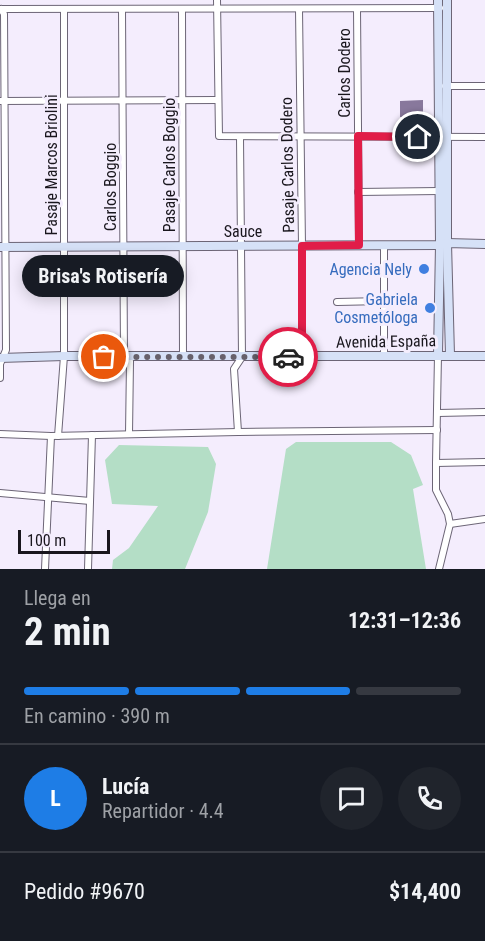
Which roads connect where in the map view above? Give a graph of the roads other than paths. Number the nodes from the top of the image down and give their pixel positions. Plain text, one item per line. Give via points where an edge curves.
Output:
1 (144, 0) edge
2 (217, 0) edge
3 (314, 0) edge
4 (334, 0) edge
5 (443, 4) edge
6 (0, 9) edge
7 (64, 9) junction
8 (122, 9) junction
9 (144, 9) junction
10 (182, 9) junction
11 (217, 9) junction
12 (299, 9) junction
13 (314, 9) junction
14 (334, 9) junction
15 (357, 9) junction
16 (438, 86) junction
17 (448, 86) junction
18 (485, 86) edge
19 (183, 100) junction
20 (218, 100) junction
21 (2, 101) edge
22 (64, 101) junction
23 (123, 101) junction
24 (240, 136) junction
25 (300, 136) junction
26 (358, 136) junction
27 (443, 137) junction
28 (485, 137) edge
29 (439, 191) junction
30 (358, 192) junction
31 (443, 244) junction
32 (485, 244) edge
33 (359, 245) junction
34 (384, 245) junction
35 (182, 246) junction
36 (242, 246) junction
37 (302, 246) junction
38 (2, 247) edge
39 (64, 247) junction
40 (123, 247) junction
41 (383, 301) junction
42 (337, 302) dead end
43 (450, 355) junction
44 (64, 356) junction
45 (438, 356) junction
46 (485, 356) edge
47 (124, 357) junction
48 (183, 357) junction
49 (242, 357) junction
50 (302, 357) junction
51 (384, 357) junction
52 (2, 358) edge
53 (0, 378) edge
54 (485, 412) edge
55 (438, 413) junction
56 (437, 430) junction
57 (238, 432) junction
58 (0, 434) edge
59 (129, 434) junction
60 (92, 435) junction
61 (54, 436) junction
62 (485, 462) edge
63 (436, 463) junction
64 (0, 493) edge
65 (48, 498) junction
66 (90, 501) junction
67 (485, 519) edge
68 (450, 524) junction
69 (45, 569) edge
70 (88, 569) edge
71 (439, 569) edge

1 - 9 street
2 - 11 street
3 - 13 street
4 - 14 street
5 - 15 street
5 - 16 main road
5 - 17 main road
6 - 7 street
6 - 21 street via 4,14
7 - 8 street
7 - 22 street, Pasaje Marcos Briolini
8 - 9 street
8 - 23 street, Carlos Boggio
9 - 10 street
10 - 11 street
10 - 19 street, Pasaje Carlos Boggio
11 - 12 street
11 - 20 street
12 - 13 street
12 - 25 street, Pasaje Carlos Dodero
13 - 14 street
14 - 15 street
15 - 26 street, Carlos Dodero
16 - 17 street
16 - 27 main road
17 - 18 street
17 - 27 main road
19 - 20 street
19 - 23 street
19 - 35 street, Pasaje Carlos Boggio
20 - 24 street via 219,136
21 - 22 street
21 - 38 street
22 - 23 street
22 - 39 street, Pasaje Marcos Briolini
23 - 40 street, Carlos Boggio
24 - 25 street
24 - 36 street
25 - 26 street
25 - 37 street, Pasaje Carlos Dodero
26 - 27 street
26 - 30 street, Carlos Dodero
27 - 28 street
27 - 29 main road
27 - 31 main road
29 - 30 street
29 - 31 main road
30 - 33 street, Carlos Dodero
31 - 32 main road, Sauce
31 - 34 main road, Sauce
31 - 43 main road
31 - 45 main road
33 - 34 main road, Sauce
33 - 37 main road, Sauce
34 - 41 street
35 - 36 main road, Sauce
35 - 40 main road, Sauce
35 - 48 street, Pasaje Carlos Boggio
36 - 37 main road, Sauce
36 - 49 street
37 - 50 street, Pasaje Carlos Dodero
38 - 39 main road, Sauce
38 - 52 street via 6,350
39 - 40 main road, Sauce
39 - 44 street, Pasaje Marcos Briolini
40 - 47 street, Carlos Boggio
41 - 42 street
41 - 51 street
43 - 45 main road, Avenida España
43 - 46 main road, Avenida España
44 - 47 main road, Avenida España
44 - 52 main road, Avenida España
44 - 61 street, Pasaje Marcos Briolini
45 - 51 main road, Avenida España
45 - 55 street
47 - 48 main road, Avenida España
47 - 59 street, Carlos Boggio via 130,361
48 - 49 main road, Avenida España
49 - 50 main road, Avenida España
49 - 57 street via 234,369
50 - 51 main road, Avenida España
52 - 53 street
54 - 55 street
55 - 56 street
56 - 57 street
56 - 63 street
57 - 59 street
58 - 61 street
59 - 60 street
60 - 61 street
60 - 66 street
61 - 65 street, Pasaje Marcos Briolini
62 - 63 street
63 - 68 street via 436,490
64 - 65 street
65 - 66 street
65 - 69 street, Pasaje Marcos Briolini
66 - 70 street
67 - 68 street
68 - 71 street

